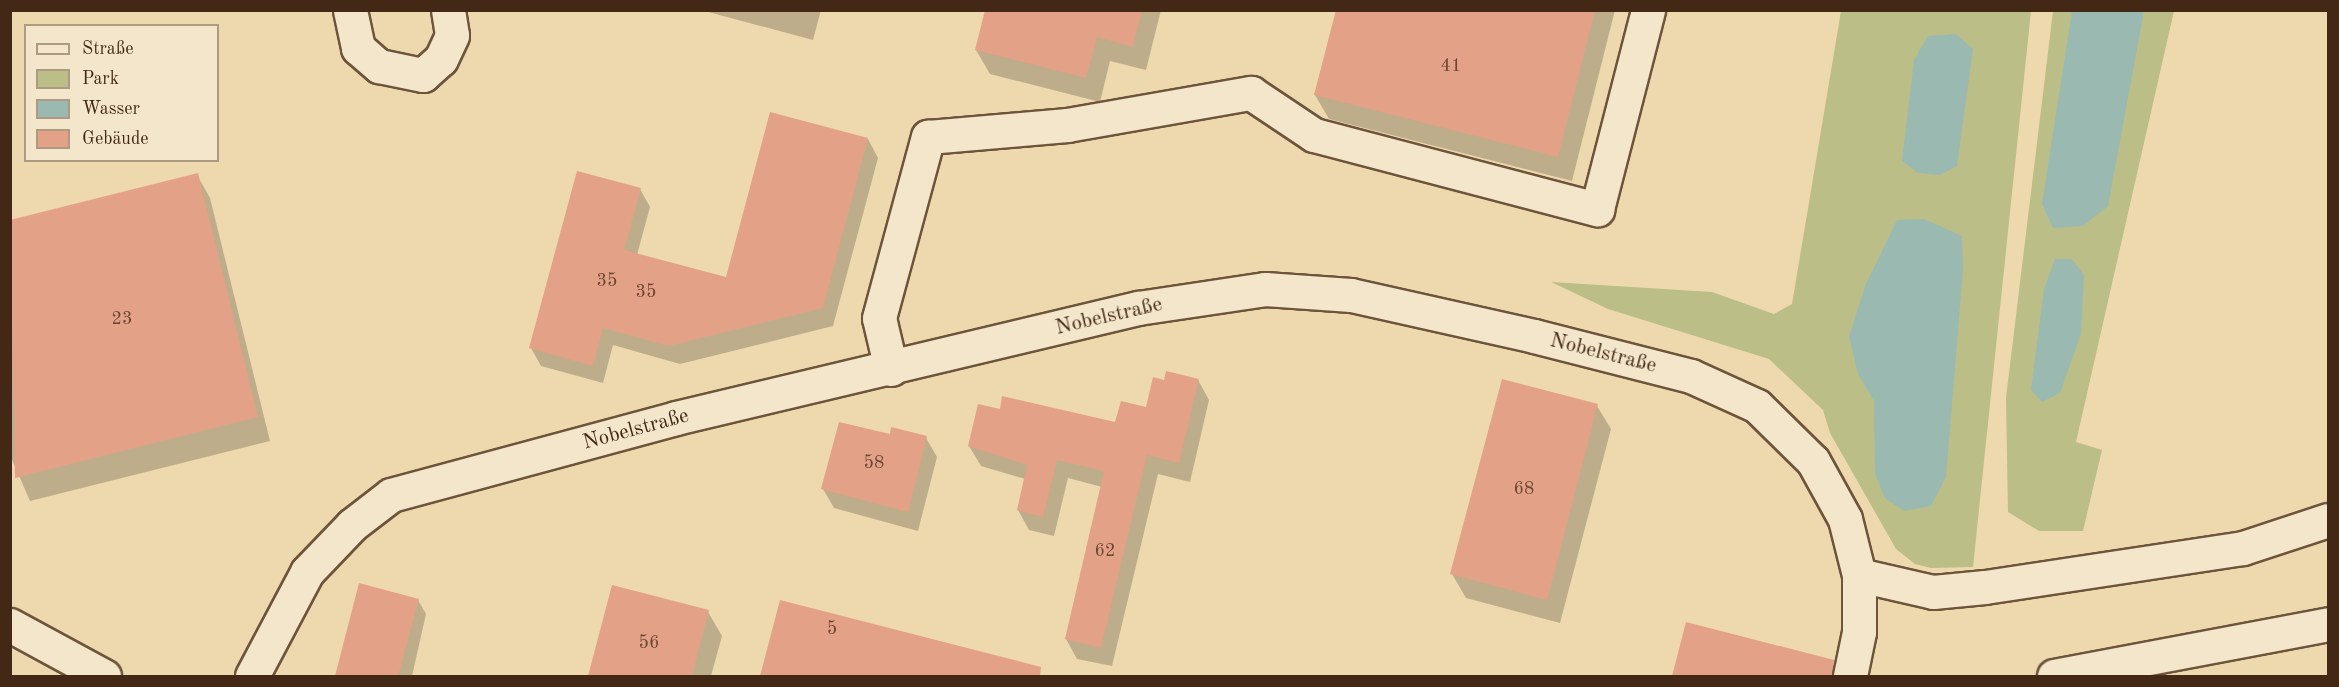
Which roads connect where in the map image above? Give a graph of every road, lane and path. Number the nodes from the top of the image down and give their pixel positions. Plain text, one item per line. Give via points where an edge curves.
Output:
1 (350, 10) edge
2 (448, 10) edge
3 (1648, 10) edge
4 (891, 369) junction
5 (2328, 520) edge
6 (1859, 575) junction
7 (2328, 624) edge
8 (10, 625) edge
9 (104, 676) edge
10 (252, 676) edge
11 (1850, 676) edge
12 (2054, 676) edge

1 - 2 street via 358,48 379,66 423,75 441,58 452,35
3 - 4 street via 1597,209 1314,135 1251,93 1067,125 928,137 879,318
4 - 6 street, Nobelstraße via 1138,308 1265,289 1351,295 1691,376 1757,406 1814,460 1845,519
4 - 10 street, Nobelstraße via 676,418 391,495 352,525 307,572
5 - 6 street via 2243,548 1985,587 1933,592
6 - 11 street, Nobelstraße via 1858,632
7 - 12 street
8 - 9 street

